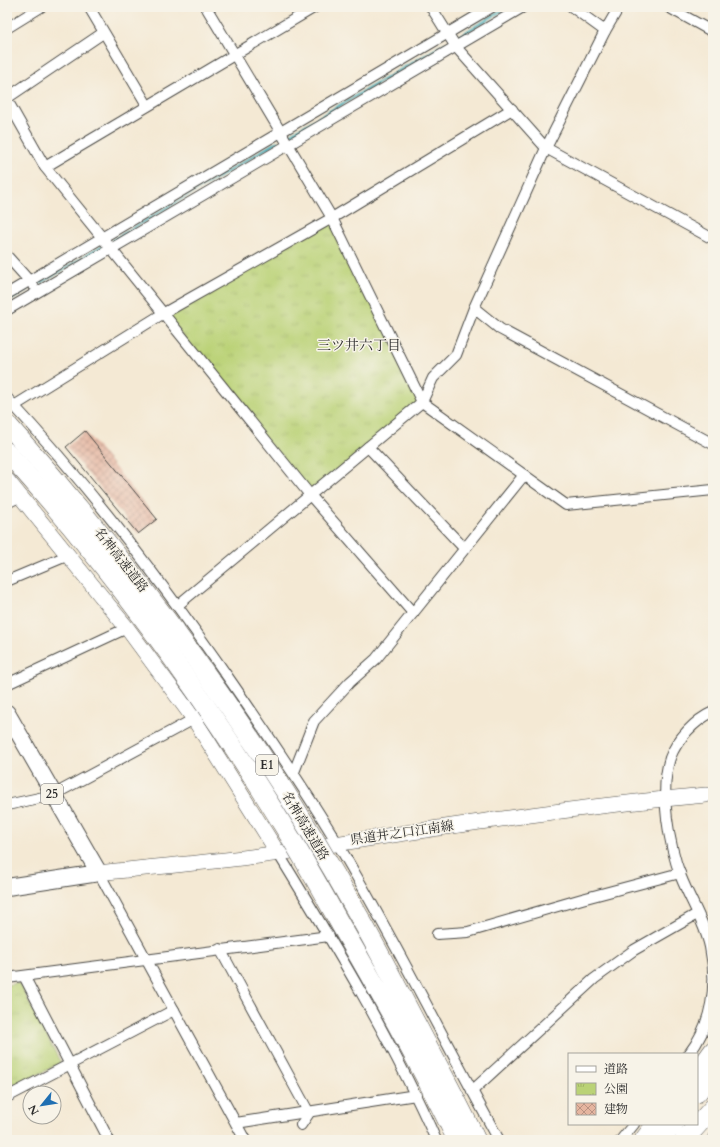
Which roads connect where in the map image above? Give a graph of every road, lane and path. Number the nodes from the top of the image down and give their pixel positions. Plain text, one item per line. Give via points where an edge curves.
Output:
1 (41, 7) edge
2 (89, 7) edge
3 (206, 7) edge
4 (315, 7) edge
5 (431, 7) edge
6 (492, 7) edge
7 (523, 7) edge
8 (572, 7) edge
9 (620, 7) edge
10 (668, 7) edge
11 (7, 28) edge
12 (605, 31) junction
13 (713, 32) edge
14 (103, 33) junction
15 (447, 34) junction
16 (456, 47) junction
17 (234, 54) junction
18 (7, 99) edge
19 (147, 105) junction
20 (512, 109) junction
21 (281, 133) junction
22 (288, 145) junction
23 (546, 148) junction
24 (45, 167) junction
25 (332, 218) junction
26 (102, 236) junction
27 (713, 239) edge
28 (112, 248) junction
29 (7, 256) edge
30 (29, 281) junction
31 (38, 291) junction
32 (7, 294) edge
33 (474, 308) junction
34 (7, 310) edge
35 (164, 313) junction
36 (11, 402) edge
37 (422, 402) junction
38 (7, 424) edge
39 (713, 444) edge
40 (368, 447) junction
41 (7, 452) edge
42 (524, 474) junction
43 (7, 480) edge
44 (713, 490) edge
45 (310, 495) junction
46 (21, 496) junction
47 (7, 503) edge
48 (464, 548) junction
49 (69, 555) junction
50 (7, 581) edge
51 (178, 605) junction
52 (412, 614) junction
53 (127, 628) junction
54 (7, 684) edge
55 (713, 712) edge
56 (7, 713) edge
57 (194, 719) junction
58 (294, 772) junction
59 (53, 795) junction
60 (706, 795) dead end
61 (666, 798) junction
62 (7, 805) edge
63 (337, 842) junction
64 (278, 853) junction
65 (99, 873) junction
66 (680, 873) junction
67 (7, 887) edge
68 (697, 914) junction
69 (437, 934) dead end
70 (329, 936) junction
71 (220, 949) junction
72 (147, 960) junction
73 (24, 976) junction
74 (7, 978) edge
75 (174, 1010) junction
76 (713, 1051) edge
77 (690, 1053) edge
78 (70, 1065) junction
79 (698, 1072) edge
80 (713, 1072) edge
81 (472, 1091) junction
82 (698, 1092) edge
83 (8, 1094) edge
84 (416, 1095) junction
85 (713, 1095) edge
86 (713, 1102) edge
87 (713, 1108) edge
88 (309, 1113) junction
89 (698, 1115) edge
90 (466, 1118) junction
91 (698, 1121) edge
92 (236, 1123) junction
93 (301, 1125) dead end
94 (633, 1125) edge
95 (655, 1125) edge
96 (673, 1125) edge
97 (689, 1125) edge
98 (695, 1125) edge
99 (698, 1125) edge
100 (698, 1125) edge
101 (109, 1140) edge
102 (245, 1140) edge
103 (436, 1140) edge
104 (457, 1140) edge
105 (476, 1140) edge
106 (483, 1140) edge
107 (499, 1140) edge
108 (621, 1140) edge
109 (644, 1140) edge
110 (660, 1140) edge
111 (678, 1140) edge
112 (684, 1140) edge

1 - 11 street
2 - 14 street
3 - 17 street
4 - 17 street
5 - 15 street
6 - 15 street
7 - 16 street
8 - 12 street
9 - 12 street
10 - 13 street
12 - 23 street
14 - 18 street
14 - 19 street
15 - 16 street
15 - 21 street
16 - 20 street
16 - 22 street
17 - 19 street
17 - 21 street
18 - 24 street
19 - 24 street
20 - 23 street
20 - 25 street
21 - 22 street
21 - 26 street
22 - 25 street
22 - 28 street
23 - 27 street
23 - 33 street
24 - 26 street
25 - 35 street
25 - 37 street
26 - 28 street
26 - 30 street
28 - 31 street
28 - 35 street
29 - 30 street
30 - 31 street
30 - 32 street
31 - 34 street
33 - 37 street via 456,355 433,378
33 - 39 street via 500,329
35 - 36 street
35 - 45 street
36 - 51 street via 107,513
37 - 40 street
37 - 42 street
38 - 90 highway, 名神高速道路 / E1, bridge via 101,535 159,610 211,681 278,782 356,910
40 - 45 street
40 - 48 street
41 - 104 highway, 名神高速道路 / E1, bridge via 87,546 144,620 245,765 290,836 378,990
42 - 44 street via 566,505
42 - 48 street
43 - 46 main road
45 - 51 street
45 - 52 street
46 - 47 street
46 - 49 main road
48 - 52 street
49 - 50 street
49 - 53 main road
51 - 58 street
52 - 58 street via 376,659 350,682 314,721
53 - 54 street
53 - 57 main road
55 - 61 street via 693,726 677,743 670,758
56 - 59 main road, 25
57 - 59 street
57 - 64 main road
58 - 63 street
59 - 62 street
59 - 65 main road, 25
60 - 61 main road, 県道井之口江南線
61 - 63 main road, 県道井之口江南線
61 - 66 street via 673,852
63 - 64 main road, 県道井之口江南線
63 - 81 street
64 - 65 main road, 県道井之口江南線
64 - 70 street
65 - 67 main road
65 - 72 street
66 - 68 street
66 - 69 street via 468,932
68 - 77 street via 710,946 713,991 709,1016 700,1040
68 - 81 street via 634,950 594,979
70 - 71 street
70 - 84 street
71 - 72 street
71 - 88 street
72 - 73 street
72 - 75 street
73 - 74 street
73 - 78 street
75 - 78 street
75 - 92 street
76 - 79 highway
78 - 83 street
78 - 101 street
80 - 82 highway
81 - 107 street
84 - 88 street
84 - 103 street
85 - 89 highway
86 - 91 highway
87 - 99 highway
88 - 92 street
88 - 93 street
90 - 105 highway, 名神高速道路 / E1, bridge
90 - 106 highway
92 - 102 street
94 - 108 street
95 - 109 highway
96 - 110 highway
97 - 111 highway
98 - 112 highway
100 - 112 highway

